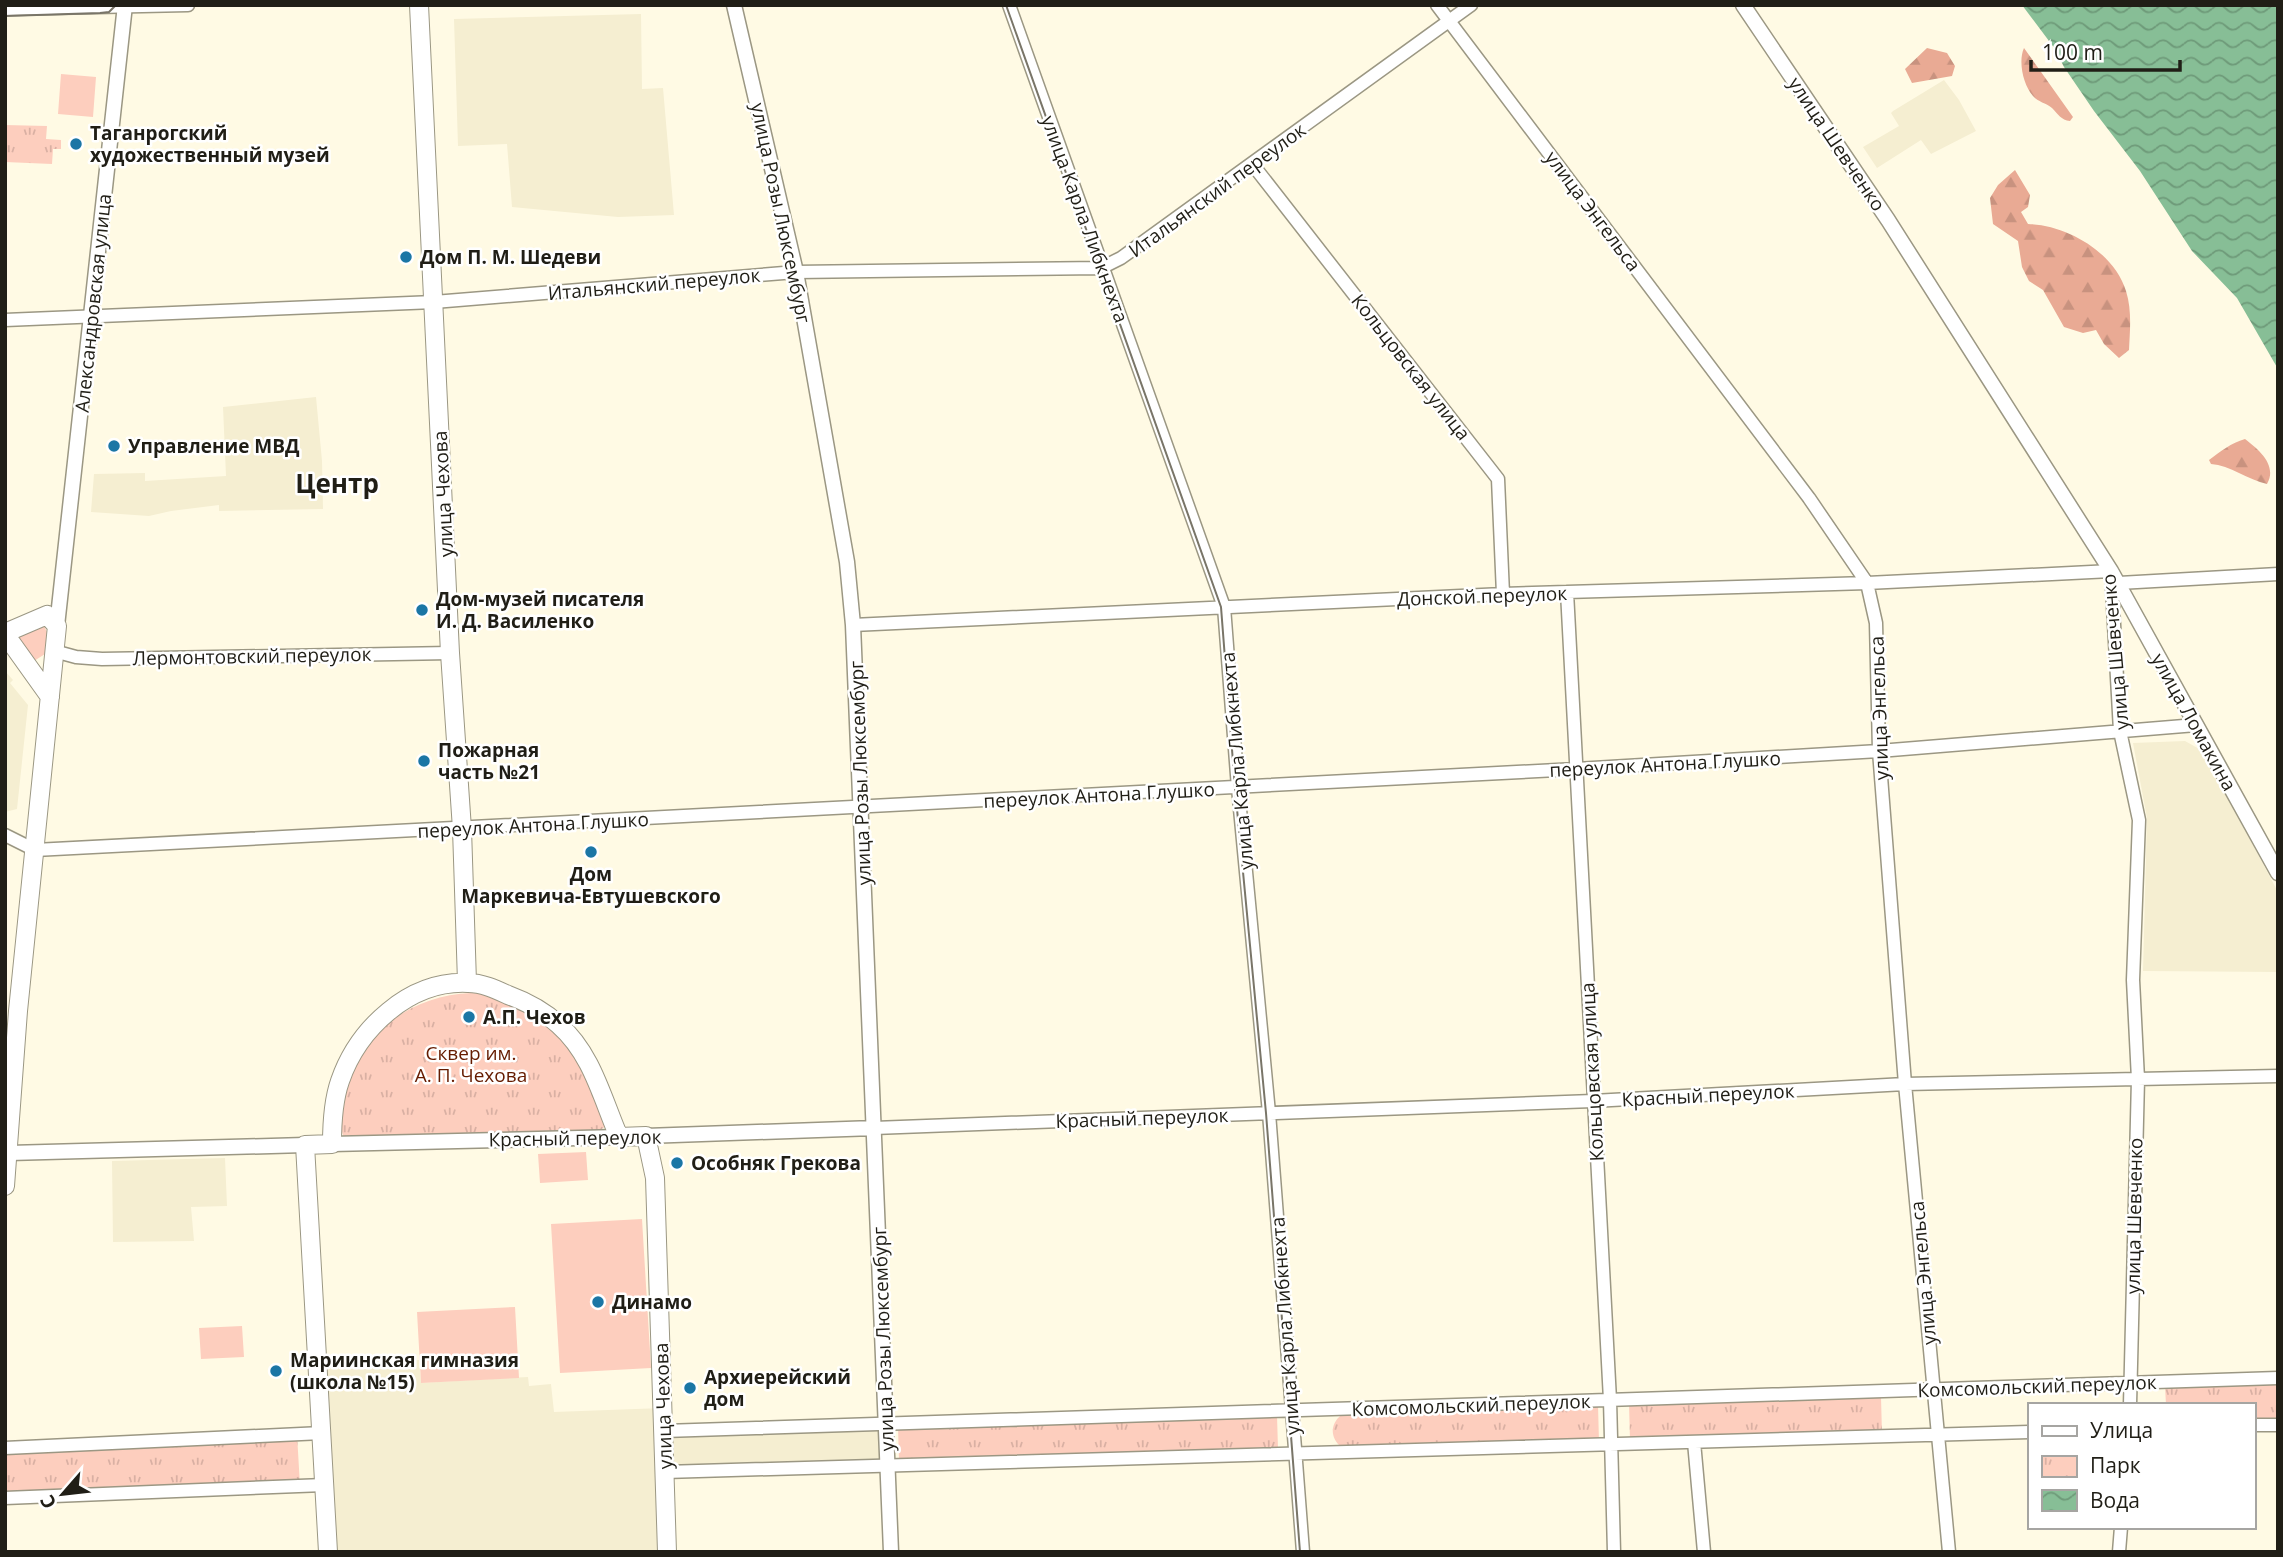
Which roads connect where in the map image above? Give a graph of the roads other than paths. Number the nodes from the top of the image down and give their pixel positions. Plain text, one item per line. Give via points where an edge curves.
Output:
1 (125, 5) edge
2 (188, 5) edge
3 (419, 5) edge
4 (734, 5) edge
5 (1009, 5) edge
6 (1437, 5) edge
7 (1471, 5) edge
8 (1744, 5) edge
9 (5, 9) edge
10 (1449, 21) junction
11 (1253, 165) junction
12 (1101, 268) junction
13 (796, 272) junction
14 (433, 302) junction
15 (91, 316) junction
16 (5, 320) edge
17 (2278, 574) edge
18 (2115, 577) junction
19 (1867, 583) junction
20 (1567, 592) junction
21 (1503, 594) junction
22 (59, 601) junction
23 (1224, 607) junction
24 (41, 617) junction
25 (853, 625) junction
26 (57, 626) junction
27 (5, 634) edge
28 (450, 653) junction
29 (54, 656) junction
30 (31, 668) junction
31 (50, 697) junction
32 (2196, 725) junction
33 (2120, 732) junction
34 (1879, 751) junction
35 (1577, 769) junction
36 (1238, 788) junction
37 (861, 808) junction
38 (461, 829) junction
39 (5, 835) edge
40 (34, 850) junction
41 (2278, 873) edge
42 (467, 982) junction
43 (12, 1008) edge
44 (2278, 1076) edge
45 (2138, 1079) junction
46 (1905, 1084) junction
47 (1593, 1101) junction
48 (1269, 1113) junction
49 (874, 1128) junction
50 (646, 1136) junction
51 (619, 1137) junction
52 (332, 1144) junction
53 (306, 1145) junction
54 (7, 1152) edge
55 (5, 1186) edge
56 (2278, 1378) edge
57 (2130, 1383) junction
58 (1934, 1390) junction
59 (1610, 1400) junction
60 (2130, 1403) edge
61 (1292, 1410) junction
62 (886, 1424) junction
63 (2255, 1425) edge
64 (2278, 1425) edge
65 (664, 1431) junction
66 (2028, 1432) edge
67 (322, 1433) junction
68 (1938, 1435) junction
69 (1694, 1442) junction
70 (1610, 1444) junction
71 (5, 1448) edge
72 (1294, 1454) junction
73 (888, 1465) junction
74 (665, 1472) junction
75 (324, 1485) junction
76 (5, 1498) edge
77 (2121, 1529) edge
78 (328, 1552) edge
79 (667, 1552) edge
80 (891, 1552) edge
81 (1303, 1552) edge
82 (1614, 1552) edge
83 (1704, 1552) edge
84 (1949, 1552) edge
85 (2119, 1552) edge

1 - 2 street
1 - 9 street
1 - 15 street, Александровская улица
3 - 14 main road, улица Чехова
4 - 13 street, улица Розы Люксембург
5 - 12 street, улица Карла Либкнехта
6 - 10 street, улица Энгельса
7 - 10 street, Итальянский переулок
8 - 18 street, улица Шевченко via 1888,220
10 - 11 street, Итальянский переулок
10 - 19 street, улица Энгельса via 1809,498
11 - 12 street, Итальянский переулок
11 - 21 street, Кольцовская улица via 1498,479
12 - 13 street, Итальянский переулок
12 - 23 street, улица Карла Либкнехта
13 - 14 street, Итальянский переулок
13 - 25 street, улица Розы Люксембург via 847,562
14 - 15 street, Итальянский переулок
14 - 28 main road, улица Чехова
15 - 16 street, Итальянский переулок
15 - 22 street, Александровская улица
17 - 18 street, Донской переулок
18 - 19 street, Донской переулок
18 - 32 street, улица Ломакина
18 - 33 street, улица Шевченко
19 - 20 street, Донской переулок
19 - 34 street, улица Энгельса via 1877,623
20 - 21 street, Донской переулок
20 - 35 street, Кольцовская улица
21 - 23 street, Донской переулок
22 - 24 street
22 - 26 street, Александровская улица
23 - 25 street, Донской переулок
23 - 36 street, улица Карла Либкнехта
24 - 26 main road via 51,617
24 - 27 main road
25 - 37 street, улица Розы Люксембург
26 - 29 main road
27 - 30 main road
28 - 29 street, Лермонтовский переулок
28 - 38 main road, улица Чехова
29 - 30 main road via 44,670
29 - 31 main road
30 - 31 main road
31 - 40 main road
32 - 33 street, переулок Антона Глушко
32 - 41 street, улица Ломакина
33 - 34 street, переулок Антона Глушко
33 - 45 street, улица Шевченко via 2139,820 2133,980
34 - 35 street, переулок Антона Глушко
34 - 46 street, улица Энгельса
35 - 36 street, переулок Антона Глушко
35 - 47 street, Кольцовская улица
36 - 37 street, переулок Антона Глушко
36 - 48 street, улица Карла Либкнехта
37 - 38 street, переулок Антона Глушко
37 - 49 street, улица Розы Люксембург
38 - 40 street, переулок Антона Глушко
38 - 42 main road, улица Чехова
39 - 40 street
40 - 43 main road
42 - 51 main road via 525,1001 559,1025 574,1041 597,1082
42 - 52 main road via 407,999 372,1026 339,1083
43 - 54 main road
44 - 45 street, Красный переулок
45 - 46 street, Красный переулок
45 - 57 street, улица Шевченко
46 - 47 street, Красный переулок
46 - 58 street, улица Энгельса
47 - 48 street, Красный переулок
47 - 59 street, Кольцовская улица
48 - 49 street, Красный переулок
48 - 61 street, улица Карла Либкнехта
49 - 50 street, Красный переулок
49 - 62 street, улица Розы Люксембург
50 - 51 main road, Красный переулок
50 - 65 main road, улица Чехова via 655,1178
51 - 52 street, Красный переулок
52 - 53 main road, Красный переулок
53 - 54 street, Красный переулок
53 - 67 main road
54 - 55 main road
56 - 57 street, Комсомольский переулок
57 - 58 street, Комсомольский переулок
57 - 60 street, улица Шевченко
58 - 59 street, Комсомольский переулок
58 - 68 street, улица Энгельса
59 - 61 street, Комсомольский переулок
59 - 70 street, Кольцовская улица
61 - 62 street, Комсомольский переулок
61 - 72 street, улица Карла Либкнехта
62 - 65 street, Комсомольский переулок
62 - 73 street, улица Розы Люксембург
63 - 64 street
65 - 74 main road, улица Чехова
66 - 68 street
67 - 71 street
67 - 75 main road
68 - 69 street
68 - 84 street, улица Энгельса
69 - 70 street
69 - 83 street
70 - 72 street
70 - 82 street, Кольцовская улица
72 - 73 street
72 - 81 street, улица Карла Либкнехта
73 - 74 street
73 - 80 street, улица Розы Люксембург
74 - 79 main road, улица Чехова
75 - 76 street
75 - 78 main road
77 - 85 street

